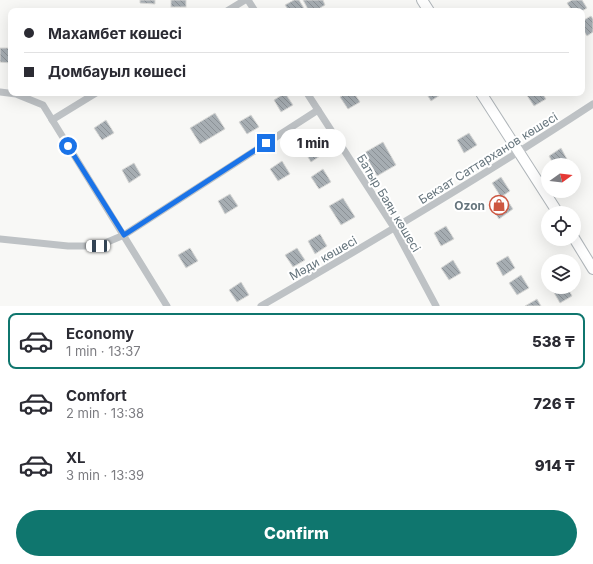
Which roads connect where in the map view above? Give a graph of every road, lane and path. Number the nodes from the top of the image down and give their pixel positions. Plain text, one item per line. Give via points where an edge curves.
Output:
1 (245, 0) edge
2 (232, 8) edge
3 (21, 96) edge
4 (91, 96) edge
5 (309, 96) edge
6 (483, 96) edge
7 (593, 104) edge
8 (318, 110) junction
9 (52, 120) junction
10 (519, 153) junction
11 (553, 206) edge
12 (395, 229) junction
13 (124, 235) junction
14 (0, 239) edge
15 (579, 246) edge
16 (593, 269) edge
17 (167, 306) edge
18 (261, 306) edge
19 (436, 306) edge

1 - 2 street
3 - 9 street via 42,105
4 - 9 street
5 - 8 street, Батыр Баян көшесі
6 - 10 street
7 - 10 street, Бекзат Саттарханов көшесі
8 - 12 street, Батыр Баян көшесі
8 - 13 street
9 - 13 street
10 - 11 street
10 - 12 street, Бекзат Саттарханов көшесі
12 - 18 street, Мәди көшесі
12 - 19 street, Батыр Баян көшесі
13 - 14 street via 98,246 68,246
13 - 17 street
15 - 16 street

